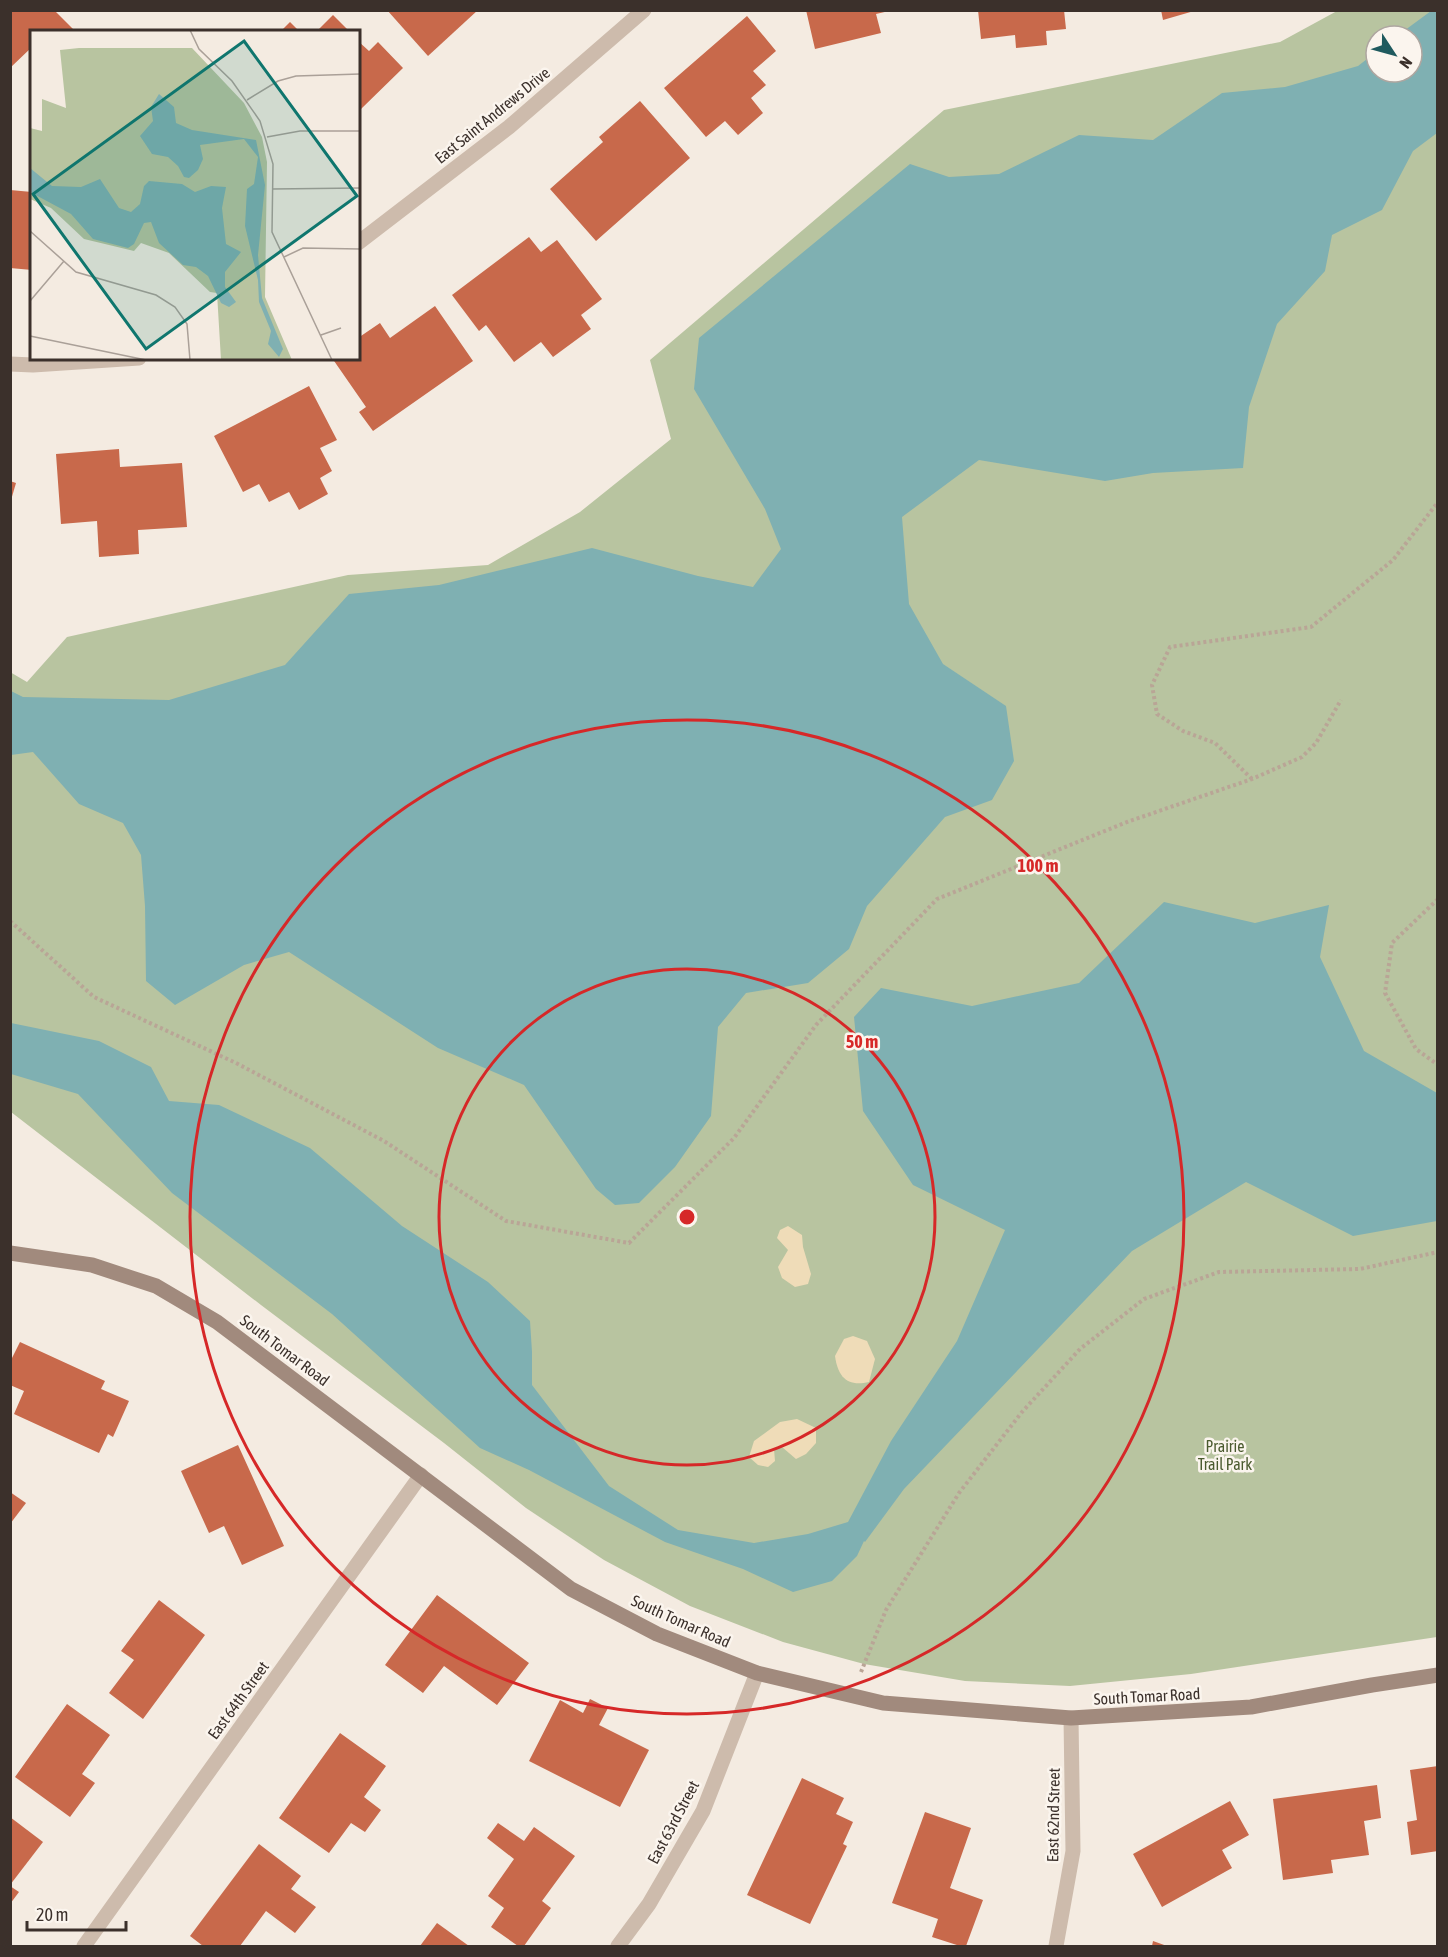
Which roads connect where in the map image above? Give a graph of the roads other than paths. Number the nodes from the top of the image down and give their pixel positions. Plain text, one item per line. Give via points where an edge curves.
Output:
1 (644, 10) edge
2 (360, 241) edge
3 (109, 360) edge
4 (10, 364) edge
5 (10, 1253) edge
6 (421, 1475) junction
7 (757, 1673) junction
8 (1437, 1675) edge
9 (1071, 1718) junction
10 (84, 1947) edge
11 (618, 1947) edge
12 (1056, 1947) edge

1 - 2 street, East Saint Andrews Drive via 509,127
3 - 4 street
5 - 6 street, South Tomar Road via 92,1265 156,1286 217,1322
6 - 7 street, South Tomar Road via 571,1588 657,1634
6 - 10 street, East 64th Street
7 - 9 street, South Tomar Road via 882,1703
7 - 11 street, East 63rd Street via 703,1811 649,1904
8 - 9 street, South Tomar Road via 1251,1707
9 - 12 street, East 62nd Street via 1073,1851

